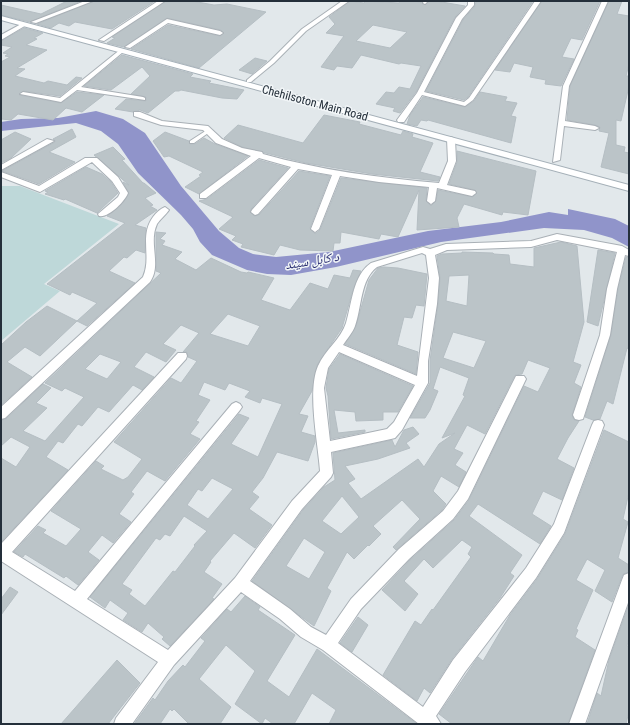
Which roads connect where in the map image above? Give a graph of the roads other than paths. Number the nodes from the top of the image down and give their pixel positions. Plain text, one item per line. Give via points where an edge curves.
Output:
1 (87, 1) edge
2 (162, 1) edge
3 (346, 1) edge
4 (471, 1) edge
5 (538, 1) edge
6 (605, 1) edge
7 (1, 13) edge
8 (1, 18) edge
9 (34, 22) junction
10 (25, 24) junction
11 (220, 33) dead end
12 (1, 38) edge
13 (105, 43) junction
14 (128, 48) junction
15 (121, 50) junction
16 (249, 81) junction
17 (76, 88) junction
18 (420, 92) junction
19 (23, 94) dead end
20 (143, 99) dead end
21 (137, 114) dead end
22 (401, 120) junction
23 (561, 122) junction
24 (595, 128) dead end
25 (209, 131) junction
26 (451, 139) junction
27 (50, 141) dead end
28 (192, 142) dead end
29 (259, 154) junction
30 (556, 160) junction
31 (296, 166) junction
32 (1, 168) edge
33 (337, 173) junction
34 (1, 174) edge
35 (629, 181) edge
36 (433, 186) junction
37 (442, 186) junction
38 (629, 188) edge
39 (472, 193) dead end
40 (204, 196) dead end
41 (431, 201) dead end
42 (165, 210) dead end
43 (255, 212) dead end
44 (102, 214) dead end
45 (315, 229) dead end
46 (625, 251) edge
47 (430, 252) junction
48 (336, 346) junction
49 (182, 356) dead end
50 (520, 379) dead end
51 (422, 383) junction
52 (236, 407) dead end
53 (1, 414) edge
54 (579, 416) dead end
55 (598, 425) dead end
56 (324, 448) junction
57 (1, 553) edge
58 (629, 580) edge
59 (240, 583) junction
60 (76, 601) junction
61 (328, 645) junction
62 (169, 660) junction
63 (429, 722) edge
64 (122, 724) edge
65 (577, 724) edge

1 - 9 street
2 - 13 street
3 - 16 street via 304,30
4 - 18 street via 471,5 459,18
5 - 18 street via 471,99 465,104
6 - 23 street via 566,86
7 - 9 street, Chehilsoton Main Road
8 - 10 street, Chehilsoton Main Road
9 - 13 street, Chehilsoton Main Road
10 - 12 street
10 - 13 street, Chehilsoton Main Road
11 - 14 street via 167,21
13 - 14 street, Chehilsoton Main Road
13 - 15 street, Chehilsoton Main Road
14 - 16 street, Chehilsoton Main Road
15 - 17 street
15 - 26 street, Chehilsoton Main Road
16 - 22 street, Chehilsoton Main Road
17 - 19 street via 61,100
17 - 20 street
18 - 22 street
21 - 25 street via 161,123 205,128
22 - 30 street, Chehilsoton Main Road
23 - 24 street
23 - 30 street
25 - 28 lane
25 - 29 street via 219,141 239,150
26 - 37 street via 452,161
26 - 38 street, Chehilsoton Main Road
27 - 32 street
29 - 31 street
29 - 40 street
30 - 35 street, Chehilsoton Main Road
31 - 33 street
31 - 43 street
33 - 36 street
33 - 45 street
34 - 44 street via 40,189 88,160 94,160 115,179 124,193 122,198
36 - 37 street
36 - 41 street
37 - 39 street
42 - 53 street via 156,218 151,231 148,246 151,261 149,278
46 - 47 street via 557,237 531,244 446,247
46 - 54 street via 612,289 605,334
47 - 48 street via 423,250 374,265 367,270 350,326
47 - 51 street via 434,278 422,361
48 - 51 street
48 - 56 street via 323,367 318,388
49 - 57 street
50 - 61 street via 463,494 448,515 404,554 356,604
51 - 56 street via 391,434
52 - 60 street
55 - 63 street via 559,528 530,573 459,666
56 - 59 street via 326,473 297,505
57 - 60 street
58 - 65 street
59 - 61 street via 306,632
59 - 62 street
60 - 62 street
61 - 63 street
62 - 64 street

